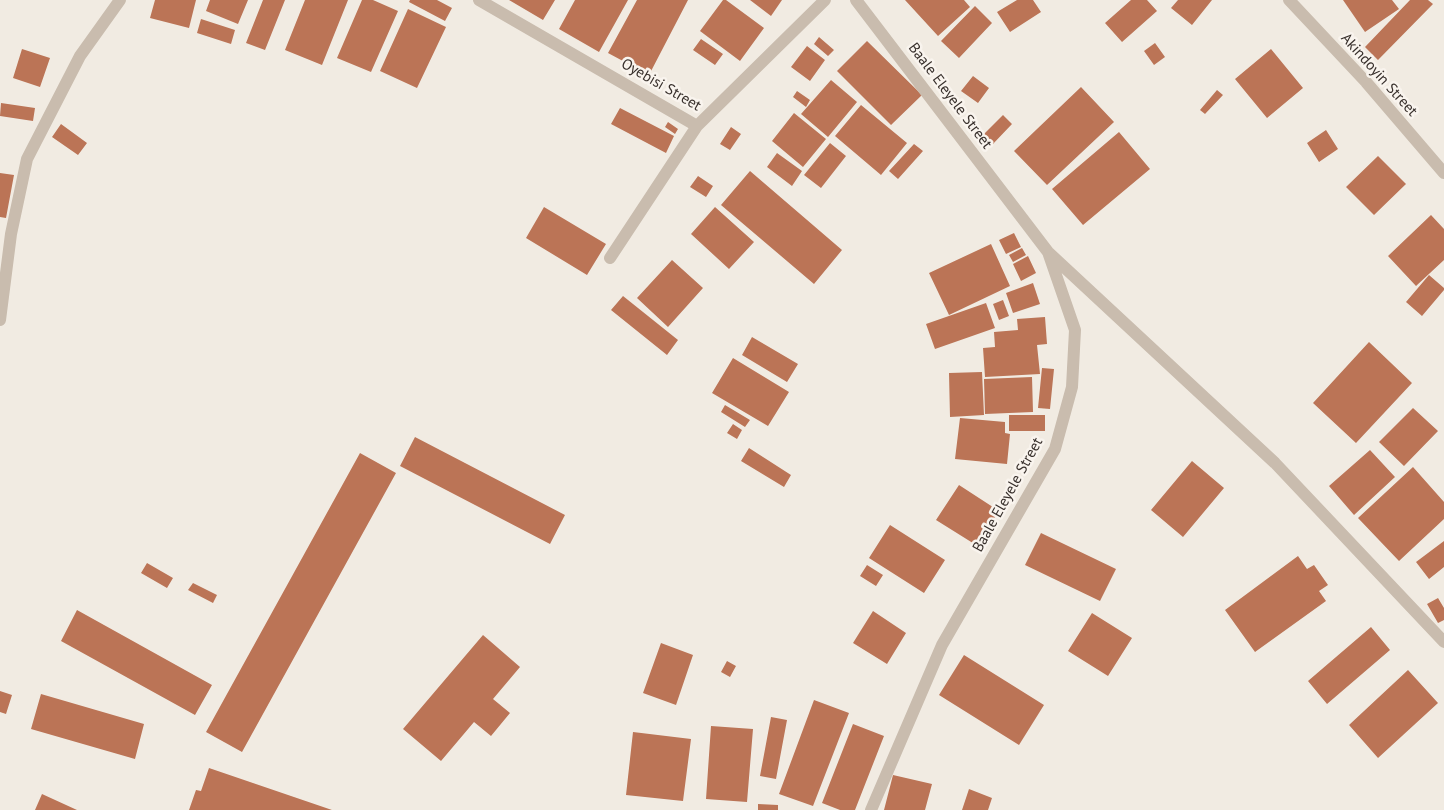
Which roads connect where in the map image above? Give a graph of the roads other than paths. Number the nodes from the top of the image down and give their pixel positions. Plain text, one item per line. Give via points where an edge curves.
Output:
1 (120, 0) edge
2 (479, 0) edge
3 (825, 0) edge
4 (856, 0) edge
5 (1289, 0) edge
6 (698, 126) junction
7 (1444, 173) edge
8 (1048, 252) junction
9 (610, 258) dead end
10 (0, 320) edge
11 (1444, 642) edge
12 (870, 810) edge

1 - 10 street via 80,56 27,159
2 - 6 street, Oyebisi Street
3 - 6 street, Oyebisi Street
4 - 8 street, Baale Eleyele Street
5 - 7 street, Akindoyin Street via 1366,82
6 - 9 street
8 - 11 street via 1275,463
8 - 12 street, Baale Eleyele Street via 1075,330 1072,387 1054,449 942,645

